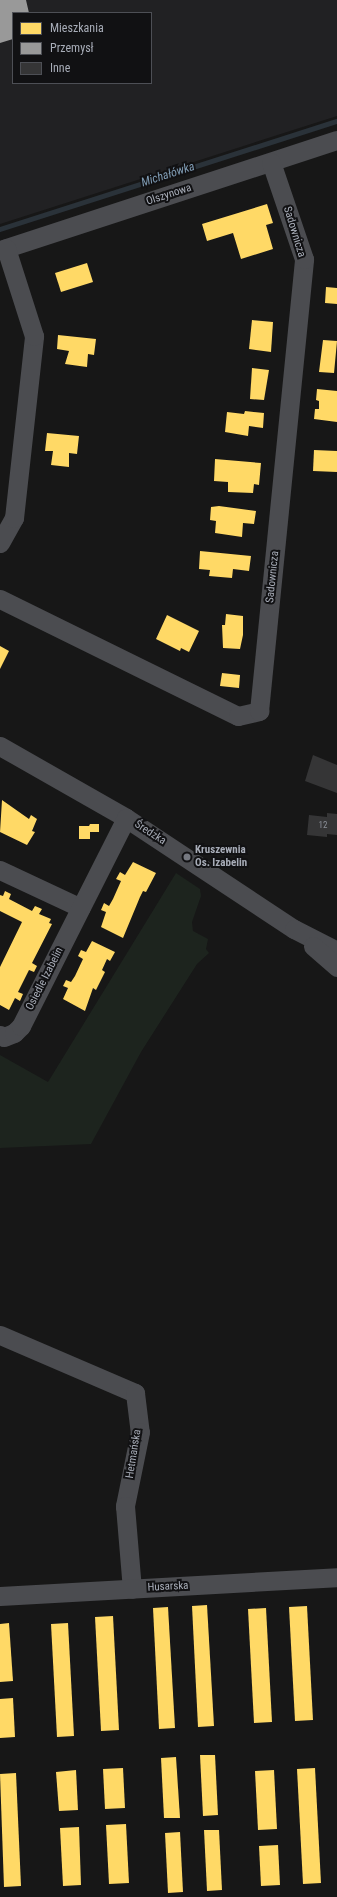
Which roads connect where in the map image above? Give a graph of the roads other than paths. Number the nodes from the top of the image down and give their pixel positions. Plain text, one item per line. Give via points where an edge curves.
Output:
1 (337, 140) edge
2 (271, 162) junction
3 (3, 249) edge
4 (0, 543) edge
5 (0, 599) edge
6 (0, 746) edge
7 (126, 818) junction
8 (0, 870) edge
9 (80, 908) junction
10 (294, 929) junction
11 (337, 951) edge
12 (337, 967) edge
13 (0, 1035) edge
14 (0, 1335) edge
15 (337, 1577) edge
16 (132, 1589) junction
17 (0, 1596) edge

1 - 2 street, Olszynowa
2 - 3 street, Olszynowa
2 - 5 street, Sadownicza via 304,260 259,711 238,716
3 - 4 street via 34,336 14,518
6 - 7 street, Średzka
7 - 9 street, Osiedle Izabelin
7 - 10 street, Średzka
8 - 9 street
9 - 13 street, Osiedle Izabelin via 21,1026 14,1034 4,1037
10 - 11 street, Średzka
10 - 12 street, Średzka
14 - 16 street, Hetmańska via 135,1393 140,1432 125,1506
15 - 16 street, Husarska
16 - 17 street, Husarska

